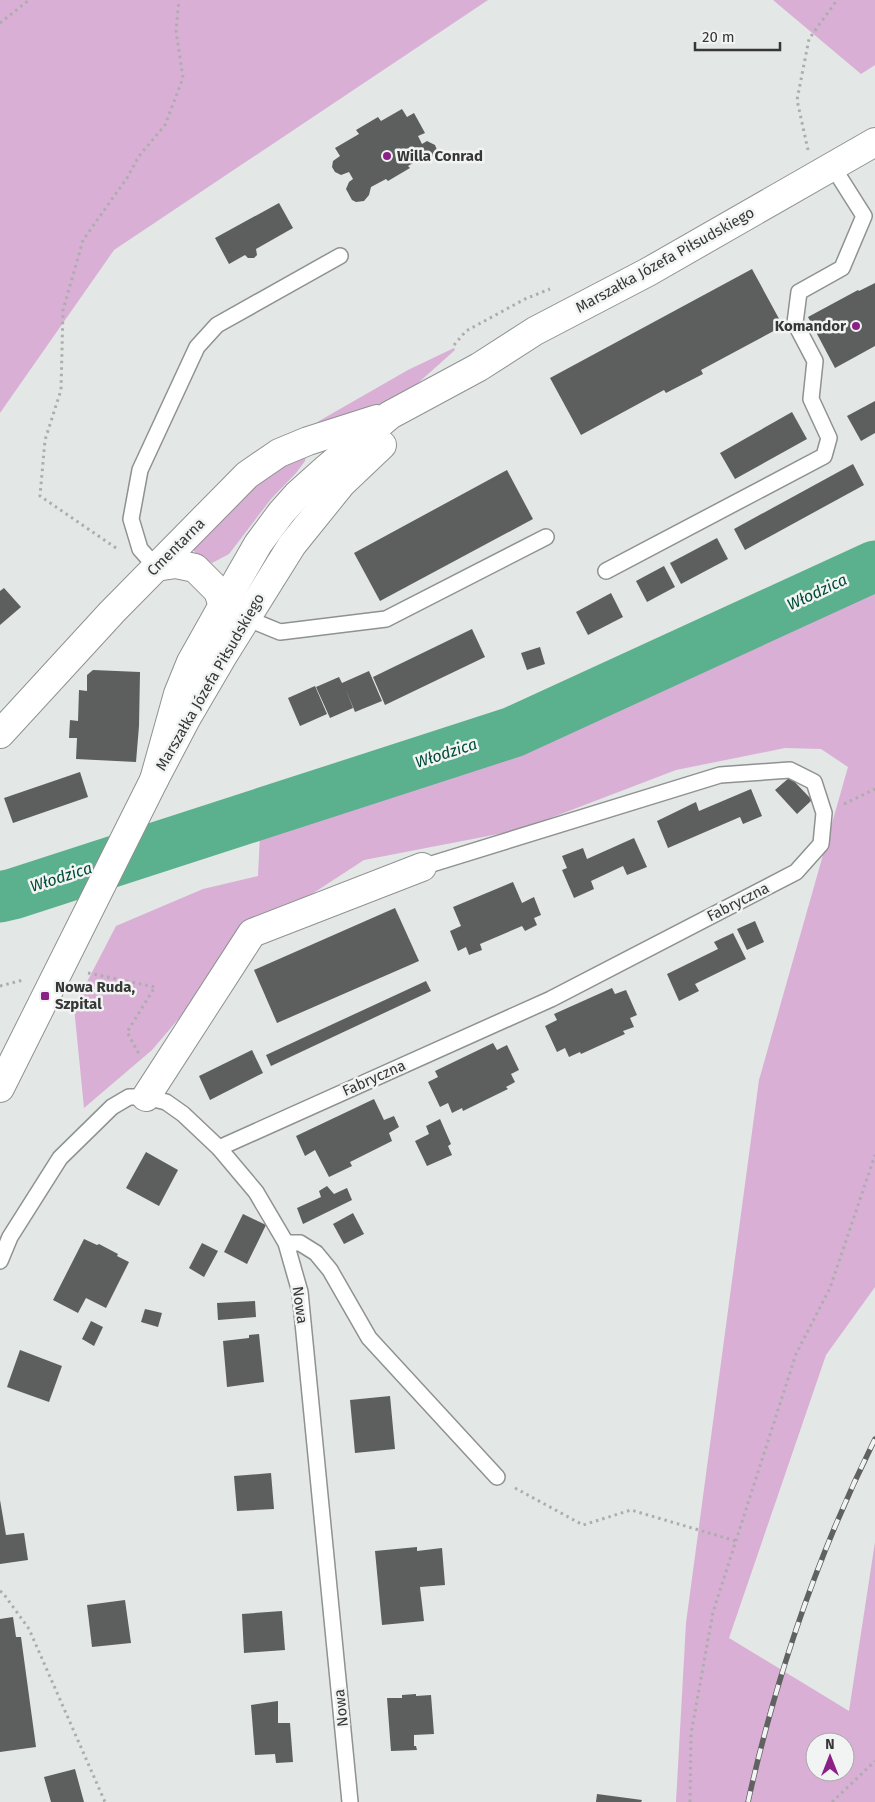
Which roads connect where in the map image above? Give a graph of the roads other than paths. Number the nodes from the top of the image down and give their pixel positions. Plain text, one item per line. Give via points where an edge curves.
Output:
1 (874, 146) edge
2 (833, 167) junction
3 (340, 256) dead end
4 (456, 379) junction
5 (390, 415) junction
6 (546, 537) dead end
7 (154, 569) junction
8 (606, 571) dead end
9 (222, 605) junction
10 (246, 618) junction
11 (186, 720) junction
12 (0, 734) edge
13 (154, 780) junction
14 (422, 867) joint
15 (0, 1088) edge
16 (150, 1090) junction
17 (219, 1148) junction
18 (286, 1244) junction
19 (0, 1260) edge
20 (496, 1477) road end
21 (350, 1802) edge

1 - 2 street, Marszałka Józefa Piłsudskiego
2 - 4 street, Marszałka Józefa Piłsudskiego via 648,272 535,331
2 - 8 lane via 864,216 842,268 799,292 795,323 814,361 811,399 829,438 824,456
3 - 7 lane via 216,325 197,347 140,470 131,519 140,549
4 - 5 street, Marszałka Józefa Piłsudskiego
4 - 10 street, Marszałka Józefa Piłsudskiego via 342,483 292,545
5 - 7 street, Cmentarna via 308,441 279,454 248,475
5 - 9 street, Marszałka Józefa Piłsudskiego via 297,495 258,544
6 - 10 lane via 386,619 280,632
7 - 9 street via 176,564 195,568 218,591
7 - 12 street, Cmentarna
9 - 11 street via 227,618 225,632 198,678
9 - 13 street, Marszałka Józefa Piłsudskiego via 191,662 178,694
10 - 11 street, Marszałka Józefa Piłsudskiego
11 - 13 street, Marszałka Józefa Piłsudskiego
13 - 15 street via 71,968
14 - 16 street via 252,933
14 - 17 lane, Fabryczna via 720,775 790,770 814,782 824,812 820,844 796,872 551,999
16 - 17 lane, Nowa via 183,1114
16 - 19 lane via 112,1107 60,1158 10,1237
17 - 18 lane, Nowa via 256,1192
18 - 20 lane via 300,1244 316,1253 330,1270 369,1338
18 - 21 lane, Nowa via 300,1292

